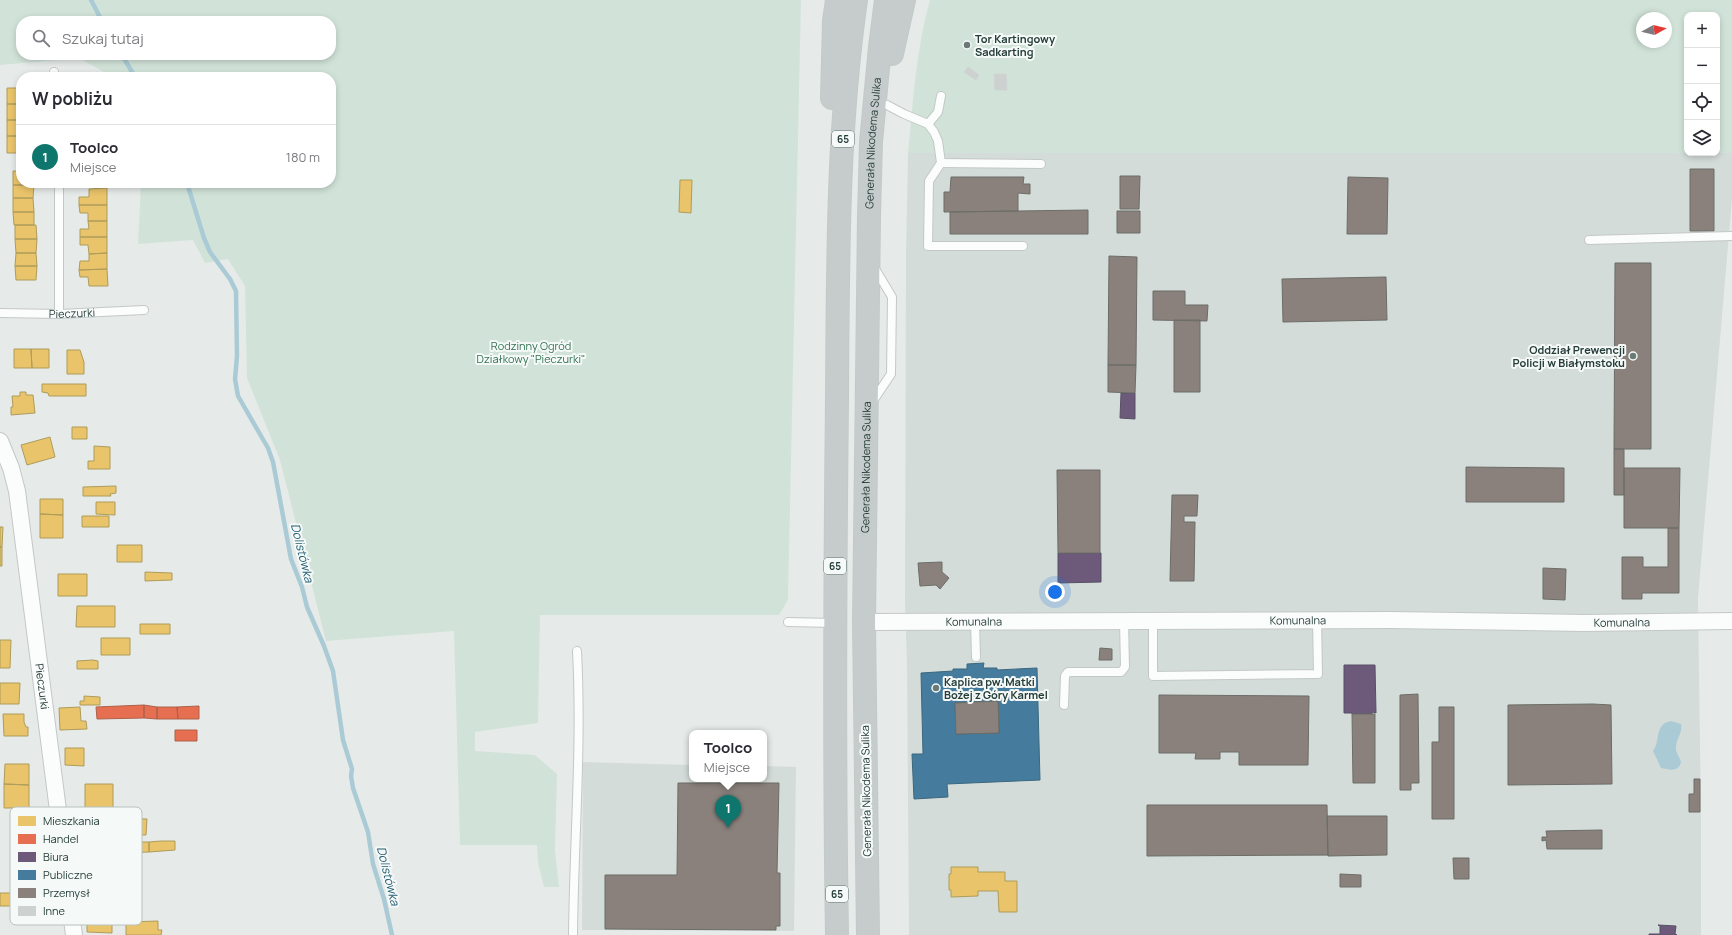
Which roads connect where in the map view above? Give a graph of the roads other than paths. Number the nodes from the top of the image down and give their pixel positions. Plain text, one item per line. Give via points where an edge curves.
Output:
1 (837, 0) edge
2 (856, 0) edge
3 (886, 0) edge
4 (904, 0) edge
5 (941, 96) dead end
6 (887, 105) junction
7 (928, 124) junction
8 (941, 164) junction
9 (1041, 164) dead end
10 (59, 188) edge
11 (869, 216) junction
12 (1732, 236) edge
13 (1589, 240) dead end
14 (1023, 246) dead end
15 (838, 278) junction
16 (144, 310) dead end
17 (0, 313) edge
18 (58, 314) junction
19 (0, 441) edge
20 (1124, 620) junction
21 (1153, 620) junction
22 (1317, 620) junction
23 (975, 621) junction
24 (1732, 621) edge
25 (788, 622) dead end
26 (864, 622) junction
27 (834, 624) junction
28 (577, 651) dead end
29 (976, 657) dead end
30 (1064, 705) dead end
31 (58, 807) edge
32 (73, 925) edge
33 (74, 935) edge
34 (573, 935) edge
35 (838, 935) edge
36 (868, 935) edge

1 - 15 highway via 828,178
2 - 15 highway, 65 via 842,153
3 - 11 highway, Generała Nikodema Sulika via 871,142
4 - 6 highway via 892,59
5 - 7 lane via 938,112
6 - 7 lane
6 - 11 highway via 884,145
7 - 8 lane via 938,141
8 - 9 lane
8 - 14 lane via 929,181 928,246
10 - 18 lane
11 - 26 highway, Generała Nikodema Sulika
12 - 13 lane
15 - 27 highway, 65
16 - 18 lane, Pieczurki
17 - 18 lane, Pieczurki
19 - 31 street, Pieczurki via 17,491
20 - 21 street, Komunalna
20 - 23 street, Komunalna
20 - 30 lane via 1125,667 1121,672 1068,672 1065,676
21 - 22 street, Komunalna
21 - 22 lane via 1153,676 1318,674
22 - 24 street, Komunalna via 1584,623
23 - 26 street, Komunalna
23 - 29 lane
25 - 27 lane
26 - 36 highway, Generała Nikodema Sulika
27 - 35 highway, 65
28 - 34 lane via 580,697 573,866
32 - 33 street, Pieczurki

